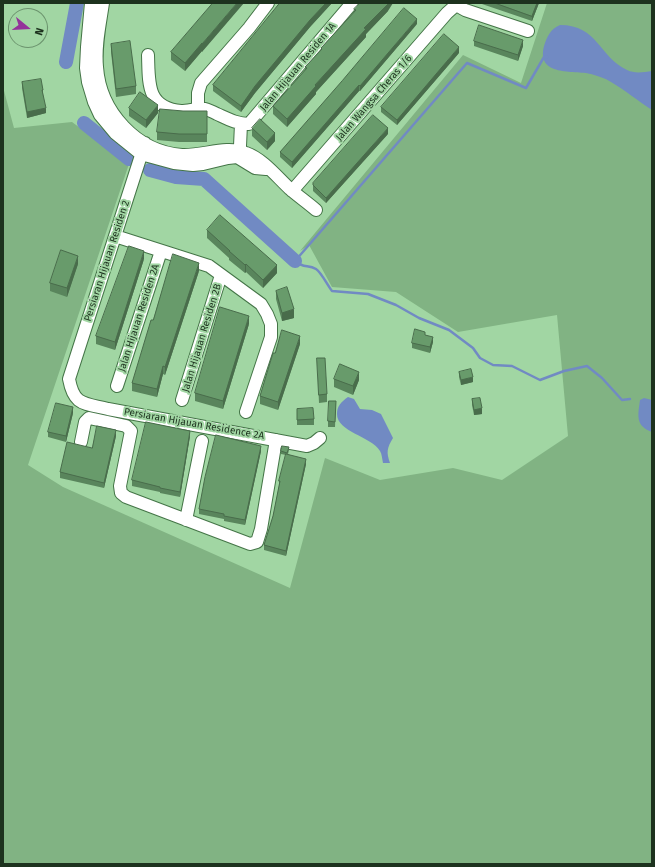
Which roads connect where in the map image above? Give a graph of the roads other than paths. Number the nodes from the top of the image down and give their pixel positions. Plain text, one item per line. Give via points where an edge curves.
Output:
1 (91, 3) edge
2 (103, 3) edge
3 (268, 3) edge
4 (352, 3) edge
5 (456, 4) edge
6 (528, 31) dead end
7 (148, 55) dead end
8 (91, 67) junction
9 (198, 110) junction
10 (241, 124) junction
11 (143, 149) junction
12 (238, 154) junction
13 (292, 191) junction
14 (316, 210) dead end
15 (116, 236) junction
16 (161, 251) junction
17 (221, 275) junction
18 (70, 384) joint
19 (117, 386) dead end
20 (182, 400) dead end
21 (246, 412) dead end
22 (320, 438) dead end
23 (276, 440) junction
24 (202, 441) dead end
25 (81, 442) dead end
26 (186, 520) junction

1 - 8 street via 88,30
2 - 8 street
3 - 9 street via 202,83 198,93
4 - 10 street, Jalan Hijauan Residen 1A via 249,124
5 - 6 street via 465,10
5 - 13 street, Jalan Wangsa Cheras 1/6
7 - 9 street via 150,91 157,102 170,109
8 - 11 street via 109,108
9 - 10 street via 209,110
10 - 12 street
11 - 12 street via 194,155 224,149
11 - 15 street, Persiaran Hijauan Residen 2
12 - 13 street via 250,155 262,162
13 - 14 street
15 - 16 street, Jalan Hijauan Residen 2A
15 - 18 street, Persiaran Hijauan Residen 2
16 - 17 street, Jalan Hijauan Residen 2A via 209,266
16 - 19 street, Jalan Hijauan Residen 2A
17 - 20 street, Jalan Hijauan Residen 2B
17 - 21 street, Jalan Hijauan Residen 2A via 261,304 271,324 271,337
18 - 23 street, Persiaran Hijauan Residence 2A via 77,400 83,403
22 - 23 street, Persiaran Hijauan Residence 2A via 307,446
23 - 26 street via 256,542 250,544
24 - 26 street
25 - 26 street via 85,422 89,418 126,426 131,431 120,486 121,493

